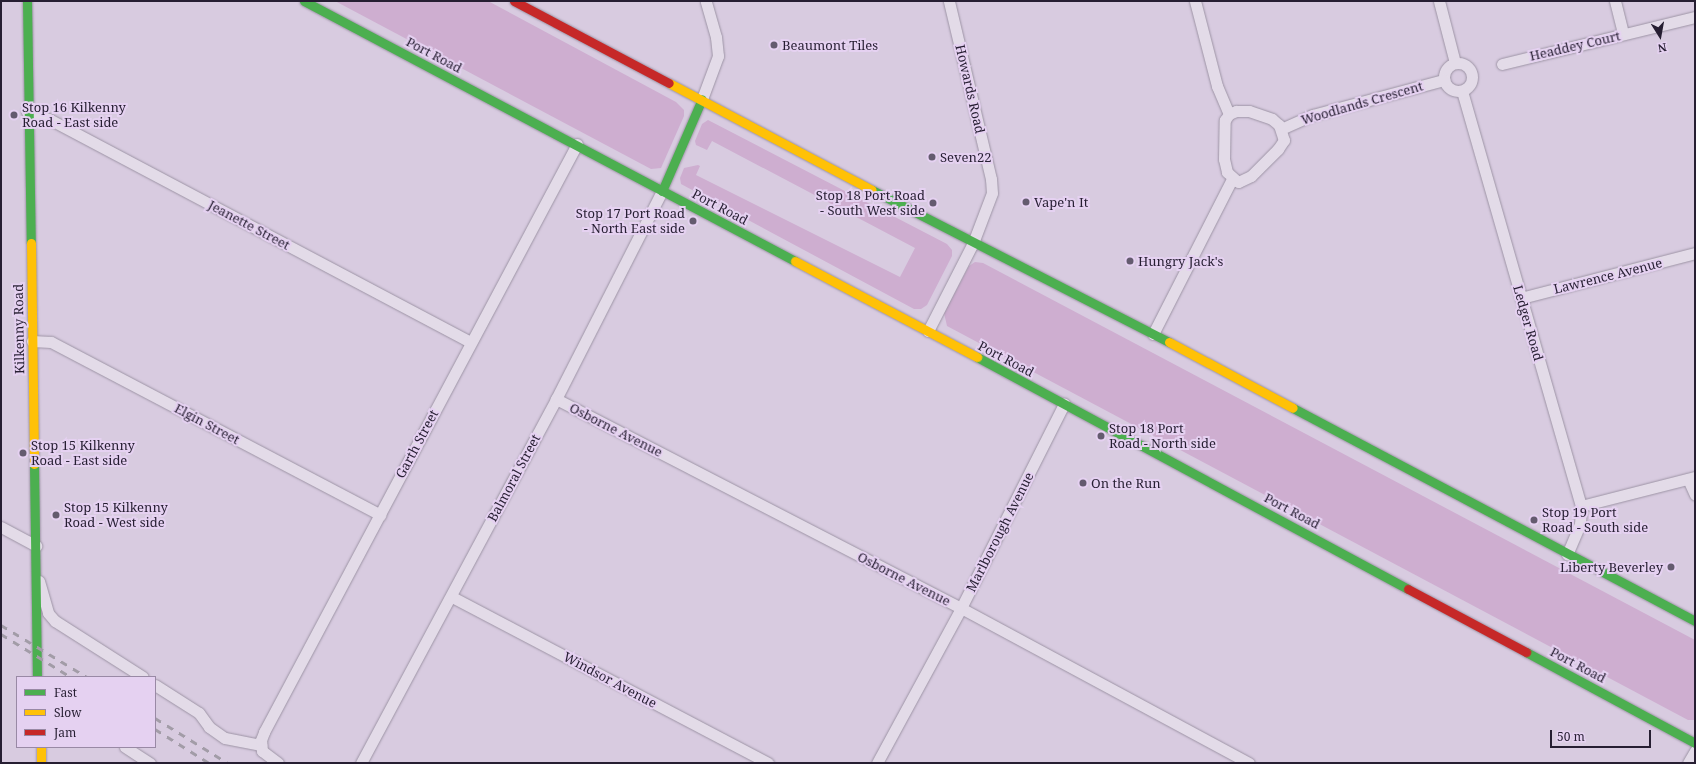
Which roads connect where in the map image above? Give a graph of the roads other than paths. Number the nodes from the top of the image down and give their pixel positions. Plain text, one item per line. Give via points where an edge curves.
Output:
1 (26, 1) edge
2 (304, 1) edge
3 (514, 1) edge
4 (706, 1) edge
5 (949, 1) edge
6 (1195, 1) edge
7 (1439, 1) edge
8 (1615, 1) edge
9 (1695, 17) edge
10 (1623, 34) junction
11 (1455, 64) junction
12 (1502, 64) dead end
13 (1444, 80) junction
14 (1462, 91) junction
15 (702, 99) junction
16 (27, 112) junction
17 (1229, 114) junction
18 (1281, 129) junction
19 (577, 144) junction
20 (1232, 180) junction
21 (662, 191) junction
22 (973, 243) junction
23 (1695, 253) edge
24 (1521, 298) junction
25 (928, 331) junction
26 (1153, 334) junction
27 (32, 341) junction
28 (470, 342) junction
29 (556, 399) junction
30 (1064, 404) junction
31 (1692, 478) edge
32 (1695, 495) edge
33 (1581, 506) junction
34 (380, 515) junction
35 (1, 527) edge
36 (36, 546) junction
37 (1566, 554) junction
38 (36, 572) junction
39 (452, 597) junction
40 (961, 608) junction
41 (1695, 621) edge
42 (37, 676) edge
43 (141, 676) edge
44 (156, 686) edge
45 (1695, 743) edge
46 (261, 744) junction
47 (41, 748) edge
48 (127, 748) edge
49 (1695, 751) edge
50 (42, 763) edge
51 (150, 763) edge
52 (278, 763) edge
53 (361, 763) edge
54 (768, 763) edge
55 (877, 763) edge
56 (1250, 763) edge
57 (1688, 763) edge

1 - 16 main road, Kilkenny Road
2 - 19 main road, Port Road
3 - 15 main road
4 - 15 street via 718,56
5 - 22 street, Howards Road via 991,179 992,193
6 - 17 street via 1216,86
7 - 11 street
8 - 10 street
9 - 10 street, Headdey Court
10 - 12 street, Headdey Court
11 - 13 street via 1446,69
11 - 14 street via 1463,64 1471,73 1469,86
13 - 14 street via 1451,90
13 - 18 street, Woodlands Crescent via 1313,115
14 - 24 street, Ledger Road
15 - 21 main road
15 - 22 main road
16 - 27 main road, Kilkenny Road
16 - 28 street, Jeanette Street via 49,119
17 - 18 street via 1249,112 1272,119
17 - 20 street via 1224,126 1224,159
18 - 20 street via 1284,140 1278,149 1244,181
19 - 21 main road, Port Road
19 - 28 street, Garth Street
20 - 26 street
21 - 25 main road, Port Road
21 - 29 street, Balmoral Street
22 - 25 street, Howards Road
22 - 26 main road
23 - 24 street, Lawrence Avenue
24 - 33 street, Ledger Road
25 - 30 main road, Port Road
26 - 37 main road
27 - 34 street, Elgin Street via 51,342
27 - 36 main road, Kilkenny Road
28 - 34 street, Garth Street
29 - 39 street, Balmoral Street
29 - 40 street, Osborne Avenue
30 - 40 street, Marlborough Avenue
30 - 45 main road, Port Road
31 - 32 street
31 - 33 street
33 - 37 street, Ledger Road via 1580,524
34 - 46 street, Garth Street via 264,732
35 - 36 street
36 - 38 main road, Kilkenny Road
37 - 41 main road
38 - 42 main road, Kilkenny Road
38 - 43 street via 48,612 55,621
39 - 53 street, Balmoral Street
39 - 54 street, Windsor Avenue
40 - 55 street, Marlborough Avenue
40 - 56 street, Osborne Avenue
44 - 46 street via 199,713 209,727 225,738
46 - 52 street via 267,756
47 - 50 main road
48 - 51 street
49 - 57 street

